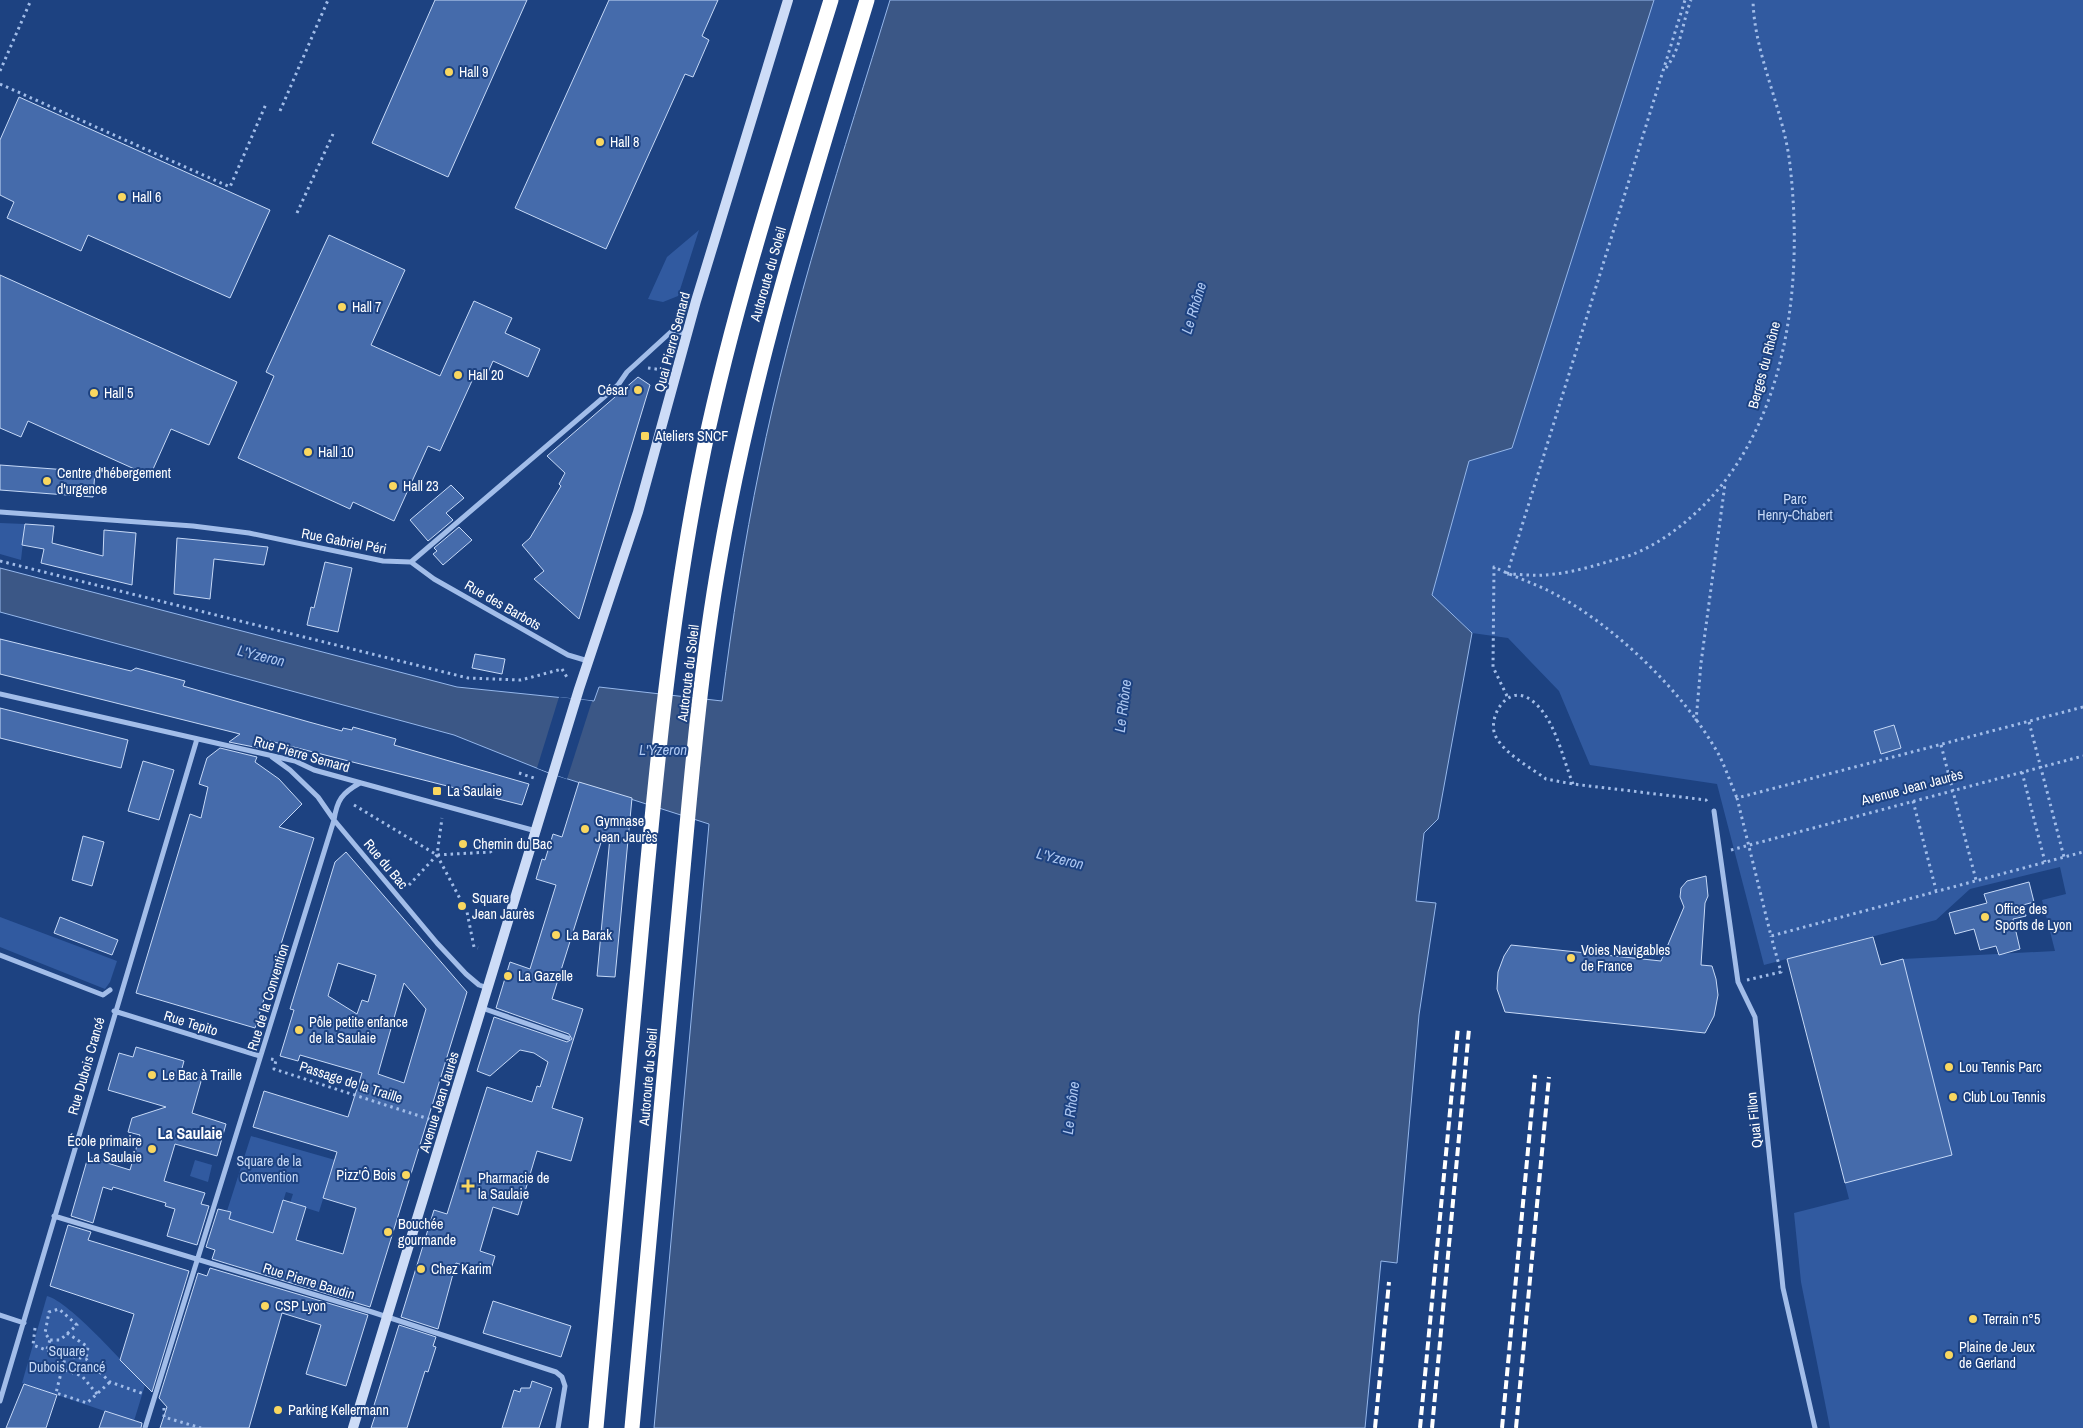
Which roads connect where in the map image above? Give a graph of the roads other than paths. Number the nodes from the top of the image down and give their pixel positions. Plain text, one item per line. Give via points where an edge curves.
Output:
1 (788, 0) edge
2 (831, 0) edge
3 (867, 0) edge
4 (687, 334) junction
5 (0, 512) edge
6 (411, 562) junction
7 (588, 661) junction
8 (0, 694) edge
9 (197, 739) junction
10 (268, 754) junction
11 (552, 779) joint
12 (360, 783) junction
13 (1714, 811) road end
14 (334, 820) junction
15 (537, 832) junction
16 (0, 955) edge
17 (488, 988) junction
18 (110, 990) dead end
19 (482, 1008) junction
20 (114, 1011) junction
21 (568, 1038) dead end
22 (260, 1056) junction
23 (54, 1216) junction
24 (198, 1260) junction
25 (0, 1315) edge
26 (386, 1318) junction
27 (24, 1323) junction
28 (0, 1401) edge
29 (145, 1428) edge
30 (353, 1428) edge
31 (558, 1428) edge
32 (596, 1428) edge
33 (632, 1428) edge
34 (1815, 1428) edge

1 - 4 main road, Quai Pierre Semard
2 - 32 highway, Autoroute du Soleil via 762,222 720,382 691,519 666,682
3 - 33 highway, Autoroute du Soleil via 759,368 720,560 701,690
4 - 6 street via 673,330 626,372 618,385
4 - 7 main road, Quai Pierre Semard via 638,512
5 - 6 street, Rue Gabriel Péri via 249,532 383,561
6 - 7 street, Rue des Barbots via 434,579 568,655
7 - 11 main road, Quai Pierre Semard
8 - 9 street, Rue Pierre Semard
9 - 10 street, Rue Pierre Semard
9 - 20 street, Rue Dubois Crancé
10 - 12 street, Rue Pierre Semard
10 - 14 street, Rue du Bac via 305,784
11 - 15 main road, Avenue Jean Jaurès
12 - 14 street, Rue de la Convention via 340,797
12 - 15 street, Rue Pierre Semard
13 - 34 street, Quai Fillon via 1738,982 1755,1017 1783,1288
14 - 17 street, Rue du Bac via 437,943 466,974
14 - 22 street, Rue de la Convention
15 - 17 main road, Avenue Jean Jaurès
16 - 18 street via 103,995
17 - 19 main road, Avenue Jean Jaurès
19 - 21 street
19 - 26 main road, Avenue Jean Jaurès
20 - 22 street, Rue Tepito
20 - 23 street, Rue Dubois Crancé
22 - 24 street, Rue de la Convention
23 - 24 street, Rue Pierre Baudin
23 - 27 street, Rue Dubois Crancé
24 - 26 street, Rue Pierre Baudin
24 - 29 street, Rue de la Convention
25 - 27 street
26 - 30 main road, Avenue Jean Jaurès
26 - 31 street, Rue Pierre Baudin via 556,1372 562,1376 565,1386
27 - 28 street, Rue Dubois Crancé

